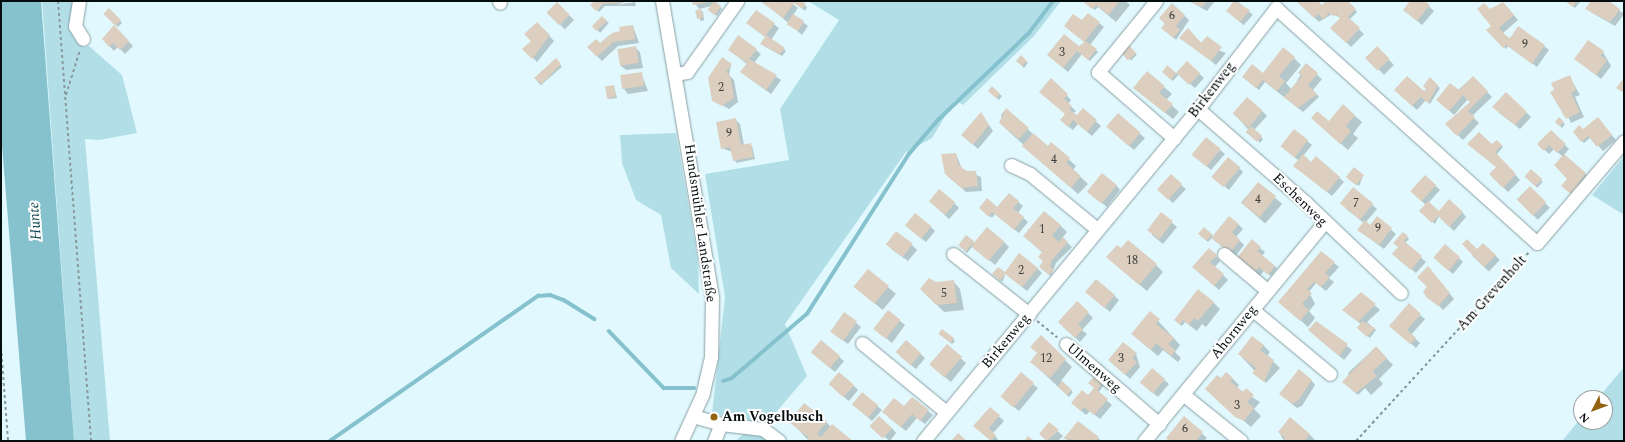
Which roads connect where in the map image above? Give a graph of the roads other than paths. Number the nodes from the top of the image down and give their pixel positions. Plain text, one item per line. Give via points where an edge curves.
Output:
1 (79, 1) edge
2 (662, 1) edge
3 (737, 1) edge
4 (1156, 1) edge
5 (1279, 5) edge
6 (83, 39) road end
7 (675, 74) junction
8 (1198, 109) junction
9 (1174, 138) junction
10 (1624, 141) edge
11 (1011, 165) dead end
12 (1324, 223) junction
13 (1097, 229) junction
14 (1537, 243) joint
15 (953, 254) dead end
16 (1224, 254) dead end
17 (1268, 291) junction
18 (1401, 293) dead end
19 (1253, 310) junction
20 (1029, 314) junction
21 (862, 343) dead end
22 (1066, 344) road end
23 (1330, 374) dead end
24 (1184, 395) junction
25 (946, 412) junction
26 (693, 416) junction
27 (721, 424) junction
28 (1159, 424) junction
29 (681, 441) edge
30 (714, 441) edge
31 (779, 441) edge
32 (923, 441) edge
33 (1144, 441) edge
34 (1241, 441) edge

1 - 6 street via 75,26
2 - 7 street, Hundsmühler Landstraße
3 - 7 street via 686,72
4 - 9 street via 1098,72
5 - 8 street, Birkenweg
5 - 14 street, Birkenweg
7 - 26 street, Hundsmühler Landstraße via 712,298 711,357
8 - 9 street, Birkenweg
8 - 12 street, Eschenweg via 1305,202
9 - 13 street, Birkenweg
10 - 14 street, Am Grevenholt
11 - 13 street via 1030,174
12 - 17 street, Ahornweg
12 - 18 street, Eschenweg
13 - 20 street, Birkenweg
15 - 20 street
16 - 17 street
17 - 19 street, Ahornweg
19 - 23 street
19 - 24 street, Ahornweg
20 - 25 street, Birkenweg
21 - 25 street
22 - 28 street, Ulmenweg
24 - 28 street, Ahornweg
24 - 34 street
25 - 32 street, Birkenweg
26 - 27 street
26 - 29 street, Hundsmühler Landstraße
27 - 30 street
27 - 31 street via 764,429
28 - 33 street, Ahornweg

